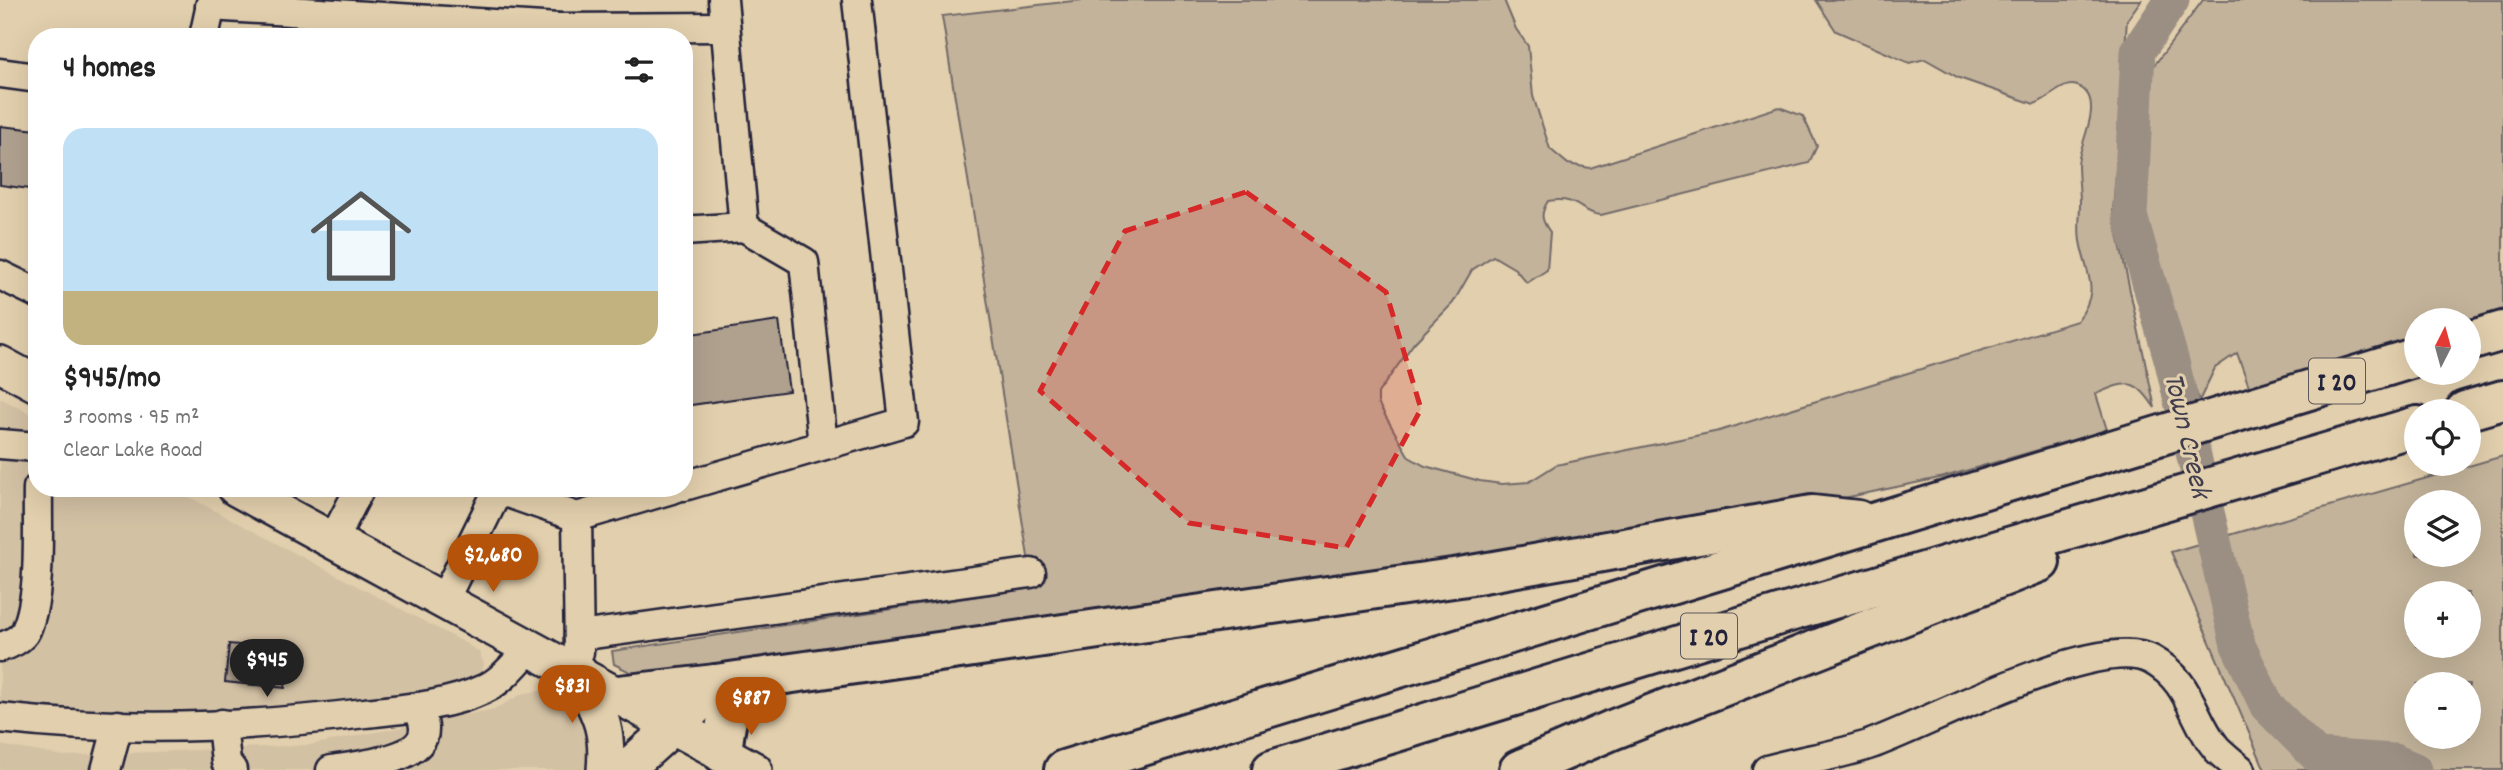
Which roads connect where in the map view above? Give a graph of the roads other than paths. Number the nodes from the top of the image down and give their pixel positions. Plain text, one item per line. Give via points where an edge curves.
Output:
1 (857, 0) edge
2 (211, 3) edge
3 (724, 13) edge
4 (206, 28) edge
5 (510, 28) edge
6 (593, 28) edge
7 (0, 73) edge
8 (28, 77) edge
9 (744, 227) junction
10 (693, 230) edge
11 (0, 275) edge
12 (28, 289) edge
13 (2503, 331) edge
14 (2482, 337) edge
15 (2404, 361) edge
16 (0, 364) edge
17 (28, 373) edge
18 (2503, 400) edge
19 (2481, 406) edge
20 (2404, 430) edge
21 (0, 444) edge
22 (823, 445) junction
23 (28, 446) edge
24 (693, 483) edge
25 (38, 497) edge
26 (253, 497) edge
27 (355, 497) edge
28 (491, 497) edge
29 (518, 497) edge
30 (644, 497) edge
31 (2135, 512) junction
32 (576, 517) junction
33 (1877, 523) junction
34 (333, 540) junction
35 (1031, 573) dead end
36 (444, 600) junction
37 (579, 636) junction
38 (0, 647) edge
39 (531, 647) junction
40 (579, 673) junction
41 (758, 678) junction
42 (716, 684) junction
43 (619, 695) junction
44 (418, 707) junction
45 (0, 718) edge
46 (222, 724) junction
47 (118, 726) junction
48 (674, 726) junction
49 (1848, 760) edge
50 (738, 762) edge
51 (1785, 768) edge
52 (106, 770) edge
53 (232, 770) edge
54 (331, 770) edge
55 (605, 770) edge
56 (625, 770) edge
57 (1065, 770) edge
58 (1272, 770) edge
59 (1519, 770) edge
60 (2241, 770) edge

1 - 22 street via 904,422
2 - 4 street
2 - 5 street
3 - 6 street
3 - 9 street
7 - 8 street
9 - 10 street
9 - 22 street via 804,262
11 - 12 street
13 - 14 highway
15 - 33 highway, I 20
16 - 17 main road
18 - 19 highway
20 - 31 highway, I 20
21 - 23 street
22 - 24 street
25 - 38 street via 36,578 26,632
26 - 34 main road
27 - 34 street
28 - 36 street
29 - 32 street
30 - 32 street
31 - 58 highway, I 20
31 - 59 highway via 2058,556
32 - 37 street
33 - 41 highway via 1812,515 1460,577
33 - 57 highway, I 20
34 - 36 main road
35 - 37 street
36 - 39 main road
37 - 40 street
39 - 40 main road
39 - 44 street via 484,689
40 - 43 main road
40 - 55 main road via 608,739
41 - 42 highway
41 - 50 highway via 736,696 727,715
42 - 43 highway
42 - 48 highway
43 - 48 main road
44 - 46 street via 282,723
44 - 54 street via 425,730 419,743 392,760
45 - 47 street
46 - 47 street
46 - 53 street via 226,762
47 - 52 street
48 - 50 main road
48 - 56 main road
49 - 51 street
49 - 60 street via 2014,681 2114,654 2150,658 2178,678 2216,748

